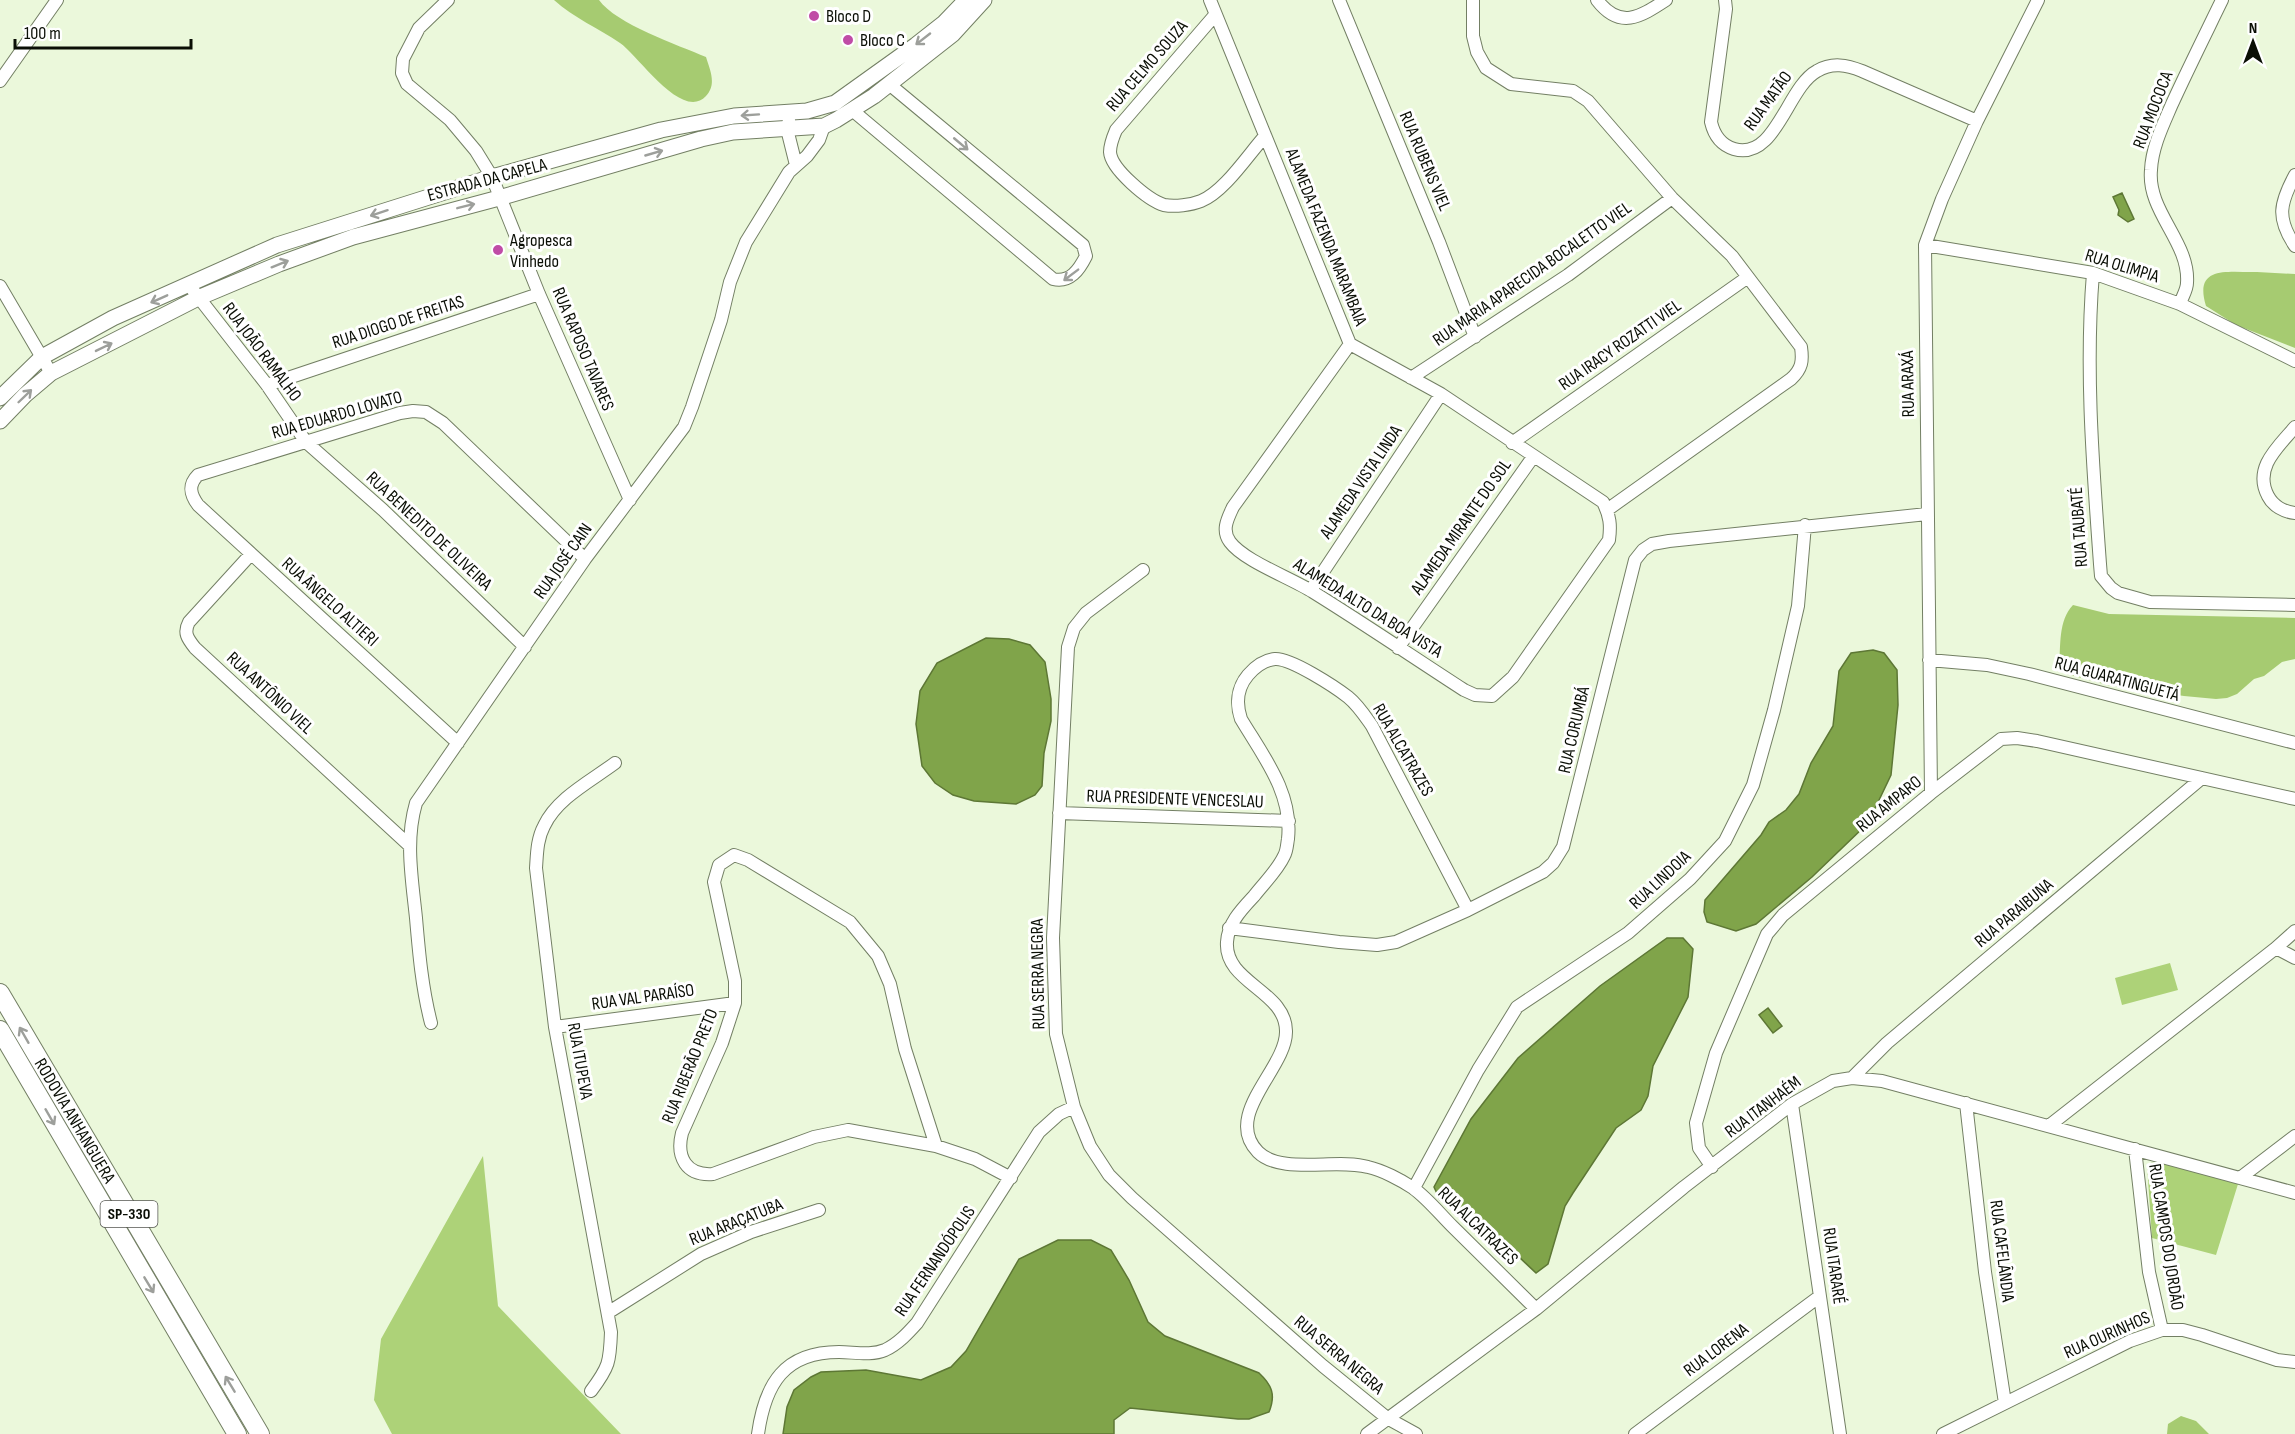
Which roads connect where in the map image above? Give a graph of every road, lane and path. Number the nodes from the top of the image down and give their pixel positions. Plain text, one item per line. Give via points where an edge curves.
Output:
1 (57, 0) edge
2 (448, 0) edge
3 (966, 0) edge
4 (984, 0) edge
5 (1210, 0) edge
6 (1339, 0) edge
7 (1473, 0) edge
8 (1597, 0) edge
9 (1666, 0) edge
10 (1725, 0) edge
11 (2037, 0) edge
12 (2222, 0) edge
13 (1215, 15) junction
14 (0, 81) edge
15 (889, 84) junction
16 (852, 110) junction
17 (795, 112) junction
18 (1977, 122) junction
19 (824, 126) junction
20 (787, 129) junction
21 (1265, 136) junction
22 (792, 148) junction
23 (809, 153) junction
24 (796, 165) junction
25 (2295, 175) edge
26 (492, 177) junction
27 (499, 198) junction
28 (1672, 198) junction
29 (1925, 245) junction
30 (2295, 246) edge
31 (2093, 273) junction
32 (1748, 278) junction
33 (0, 286) edge
34 (194, 291) junction
35 (539, 294) junction
36 (2180, 304) junction
37 (1475, 338) junction
38 (1350, 344) junction
39 (42, 357) junction
40 (2295, 361) edge
41 (51, 373) junction
42 (1411, 378) junction
43 (267, 385) junction
44 (1441, 394) junction
45 (0, 398) edge
46 (0, 421) edge
47 (2295, 427) edge
48 (306, 442) junction
49 (1512, 443) junction
50 (1533, 457) junction
51 (192, 481) joint
52 (630, 500) junction
53 (1605, 506) junction
54 (2295, 513) edge
55 (1928, 514) junction
56 (1805, 525) junction
57 (251, 554) junction
58 (585, 559) junction
59 (1143, 570) dead end
60 (1311, 590) junction
61 (2295, 605) edge
62 (525, 647) junction
63 (1398, 648) junction
64 (1929, 660) junction
65 (458, 742) junction
66 (2295, 743) edge
67 (615, 763) dead end
68 (2202, 778) junction
69 (1931, 792) junction
70 (2295, 799) edge
71 (1059, 813) junction
72 (1289, 821) junction
73 (410, 846) junction
74 (1468, 910) junction
75 (1229, 928) junction
76 (2295, 931) edge
77 (2276, 948) junction
78 (2295, 958) edge
79 (0, 993) edge
80 (735, 1003) junction
81 (431, 1023) dead end
82 (555, 1027) junction
83 (0, 1030) edge
84 (1852, 1078) junction
85 (1966, 1103) junction
86 (1792, 1104) junction
87 (1074, 1107) junction
88 (2050, 1125) junction
89 (2295, 1136) edge
90 (936, 1146) junction
91 (2135, 1149) junction
92 (1712, 1167) junction
93 (1011, 1178) junction
94 (2240, 1178) junction
95 (1414, 1188) junction
96 (2295, 1193) edge
97 (819, 1210) dead end
98 (1820, 1296) junction
99 (1536, 1309) junction
100 (609, 1312) junction
101 (2162, 1330) junction
102 (2295, 1362) edge
103 (591, 1391) dead end
104 (2005, 1403) junction
105 (1387, 1418) junction
106 (237, 1434) edge
107 (260, 1434) edge
108 (758, 1434) edge
109 (1367, 1434) edge
110 (1416, 1434) edge
111 (1635, 1434) edge
112 (1840, 1434) edge
113 (1943, 1434) edge

1 - 14 street
2 - 26 street, RUA RAPOSO TAVARES via 419,28 404,59 402,73 407,84 450,120
3 -> 17 main road, ESTRADA DA CAPELA via 916,45 835,103
4 - 15 main road, ESTRADA DA CAPELA via 954,34
5 - 13 street, ALAMEDA FAZENDA MARAMBAIA
6 - 37 street, RUA RUBENS VIEL
7 - 28 street via 1473,36 1486,68 1511,84 1579,93
8 - 9 street via 1610,15 1626,19 1641,16
10 - 18 street, RUA MATÃO via 1711,122 1713,132 1727,146 1746,150 1764,142 1805,79 1832,65 1862,71
11 - 18 street, RUA ARAXÁ
12 - 36 street, RUA MOCOCA via 2158,136 2151,170 2157,206 2187,270 2187,286
13 - 21 street, ALAMEDA FAZENDA MARAMBAIA
13 - 21 street, RUA CELMO SOUZA via 1116,130 1110,154 1117,168 1141,191 1154,201 1177,206 1212,195
15 - 16 main road, ESTRADA DA CAPELA
15 -> 16 street via 1083,245 1086,256 1071,278 1053,279
16 - 19 main road, ESTRADA DA CAPELA
17 - 20 street
17 -> 26 main road, ESTRADA DA CAPELA via 734,116 662,130
18 - 29 street, RUA ARAXÁ
19 - 20 main road, ESTRADA DA CAPELA
19 - 23 street, RUA JOSÉ CAIN
20 - 22 street
27 -> 20 main road, ESTRADA DA CAPELA via 701,139 733,132
21 - 38 street, ALAMEDA FAZENDA MARAMBAIA
22 - 23 street
22 - 24 street
23 - 24 street, RUA JOSÉ CAIN
24 - 52 street, RUA JOSÉ CAIN via 746,242 684,427
25 - 30 street via 2283,199 2281,214
26 - 27 street, RUA RAPOSO TAVARES
26 -> 34 main road, ESTRADA DA CAPELA via 277,245
34 -> 27 main road, ESTRADA DA CAPELA via 353,237
27 - 35 street, RUA RAPOSO TAVARES
28 - 32 street via 1732,256
28 - 37 street, RUA MARIA APARECIDA BOCALETTO VIEL
29 - 31 street, RUA OLIMPIA
29 - 55 street, RUA ARAXÁ
31 - 36 street, RUA OLIMPIA
31 - 61 street, RUA TAUBATÉ via 2090,425 2104,582 2118,593 2150,602
32 - 49 street, RUA IRACY ROZATTI VIEL
32 - 53 street via 1801,347 1803,360 1799,372
33 - 39 street
34 -> 39 main road, ESTRADA DA CAPELA via 113,318
41 -> 34 main road, ESTRADA DA CAPELA
34 - 43 street, RUA JOÃO RAMALHO
35 - 43 street, RUA DIOGO DE FREITAS
35 - 52 street, RUA RAPOSO TAVARES
36 - 40 street, RUA OLIMPIA
37 - 42 street, RUA MARIA APARECIDA BOCALETTO VIEL
38 - 42 street, ALAMEDA FAZENDA MARAMBAIA
38 - 60 street, ALAMEDA ALTO DA BOA VISTA via 1233,507 1226,527 1231,544 1244,554
39 - 41 street
39 - 45 main road, ESTRADA DA CAPELA
46 -> 41 main road, ESTRADA DA CAPELA
42 - 44 street, ALAMEDA FAZENDA MARAMBAIA
43 - 48 street, RUA JOÃO RAMALHO
44 - 49 street, ALAMEDA FAZENDA MARAMBAIA
44 - 60 street, ALAMEDA VISTA LINDA
47 - 54 street via 2271,454 2263,477 2270,499 2279,508
48 - 51 street, RUA EDUARDO LOVATO via 198,475
48 - 58 street, RUA EDUARDO LOVATO via 400,413 426,412 489,465
48 - 62 street, RUA BENEDITO DE OLIVEIRA
49 - 50 street, ALAMEDA FAZENDA MARAMBAIA
50 - 53 street, ALAMEDA FAZENDA MARAMBAIA
50 - 63 street, ALAMEDA MIRANTE DO SOL
51 - 57 street, RUA ÂNGELO ALTIERI via 192,496 198,505
52 - 58 street, RUA JOSÉ CAIN
53 - 63 street, ALAMEDA ALTO DA BOA VISTA via 1611,522 1609,540 1513,677 1492,696 1464,690
55 - 56 street, RUA CORUMBÁ
55 - 64 street, RUA ARAXÁ
56 - 74 street, RUA CORUMBÁ via 1652,544 1638,555 1563,847 1543,872
56 - 95 street, RUA LINDOIA via 1798,606 1774,710 1752,785 1725,841 1690,879 1628,933 1517,1007
57 - 65 street, RUA ÂNGELO ALTIERI
57 - 73 street, RUA ANTÔNIO VIEL via 189,622 185,629 187,637
58 - 62 street, RUA JOSÉ CAIN
59 - 71 street, RUA SERRA NEGRA via 1086,613 1074,628 1068,647
60 - 63 street, ALAMEDA ALTO DA BOA VISTA
62 - 65 street, RUA JOSÉ CAIN
64 - 66 street, RUA GUARATINGUETÁ via 1987,665 2029,674
64 - 69 street, RUA ARAXÁ
65 - 73 street, RUA JOSÉ CAIN via 416,803 410,822
67 - 82 street, RUA ITUPEVA via 560,804 544,825 538,845 536,868
68 - 69 street, RUA AMPARO via 2017,738 2001,739
68 - 70 street, RUA AMPARO
68 - 84 street, RUA PARAIBUNA via 1887,1043
69 - 92 street, RUA AMPARO via 1783,915 1767,934 1716,1053 1696,1123 1700,1148
71 - 72 street, RUA PRESIDENTE VENCESLAU
71 - 87 street, RUA SERRA NEGRA via 1054,1011
72 - 74 street, RUA ALCATRAZES via 1281,786 1238,708 1244,680 1265,661 1277,658 1349,698 1363,713
72 - 75 street, RUA ALCATRAZES via 1286,854
73 - 81 street, RUA JOSÉ CAIN via 424,994
74 - 75 street, RUA CORUMBÁ via 1396,942 1377,945
75 - 95 street, RUA ALCATRAZES via 1228,954 1233,967 1278,1007 1286,1033 1248,1115 1249,1134 1258,1152 1281,1164 1347,1162 1370,1167
76 - 77 street
77 - 78 street
77 - 88 street
107 -> 79 highway, RODOVIA ANHANGUERA / SP-330
80 - 82 street, RUA VAL PARAÍSO
80 - 90 street, RUA RIBERÃO PRETO via 679,1144 684,1164 694,1172 712,1174 814,1137 848,1130
80 - 90 street, RUA RIBERÃO PRETO via 735,981 714,882 719,865 734,855 765,869 850,921 878,956 890,984 905,1049
82 - 100 street, RUA ITUPEVA
83 -> 106 highway, RODOVIA ANHANGUERA / SP-330
84 - 85 street, RUA ITANHAÉM via 1882,1081
84 - 86 street, RUA ITANHAÉM via 1833,1081
85 - 88 street, RUA ITANHAÉM
85 - 104 street, RUA CAFELÂNDIA
86 - 92 street, RUA ITANHAÉM
86 - 98 street, RUA ITARARÉ
87 - 93 street, RUA FERNANDÓPOLIS via 1059,1114 1039,1132
87 - 105 street, RUA SERRA NEGRA via 1090,1146 1116,1183
88 - 91 street, RUA ITANHAÉM
89 - 94 street
90 - 93 street, RUA RIBERÃO PRETO via 975,1159
91 - 94 street, RUA ITANHAÉM
91 - 101 street, RUA CAMPOS DO JORDÃO via 2149,1272
92 - 99 street, RUA ITANHAÉM
93 - 108 street, RUA FERNANDÓPOLIS via 904,1337 885,1350 862,1354 822,1352 800,1359 772,1385 761,1408
94 - 96 street, RUA ITANHAÉM
95 - 99 street, RUA ALCATRAZES
97 - 100 street, RUA ARAÇATUBA via 751,1232 701,1254
98 - 111 street, RUA LORENA
98 - 112 street, RUA ITARARÉ
99 - 105 street, RUA ITANHAÉM
100 - 103 street, RUA ITUPEVA via 607,1370
101 - 102 street, RUA OURINHOS via 2183,1330 2277,1360
101 - 104 street, RUA OURINHOS via 2130,1341
104 - 113 street, RUA OURINHOS
105 - 109 street, RUA ITANHAÉM
105 - 110 street

